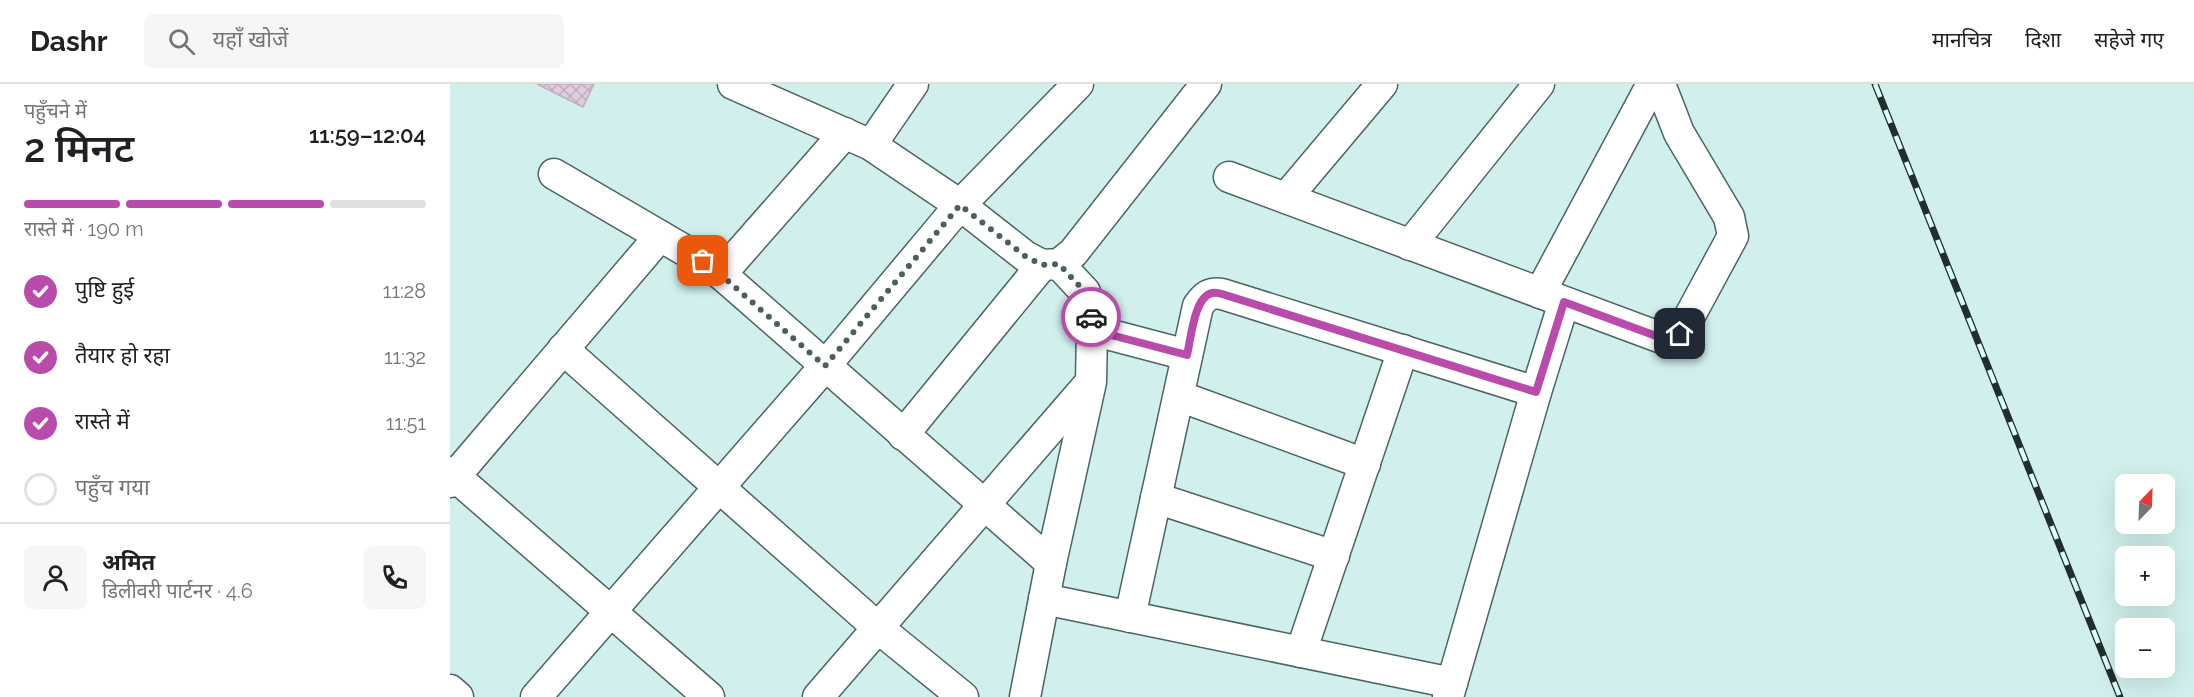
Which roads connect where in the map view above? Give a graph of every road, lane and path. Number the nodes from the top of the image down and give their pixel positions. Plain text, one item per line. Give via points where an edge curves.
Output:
1 (733, 84) edge
2 (913, 84) edge
3 (1077, 84) edge
4 (1206, 84) edge
5 (1382, 84) edge
6 (1539, 84) edge
7 (1652, 84) edge
8 (1660, 84) edge
9 (858, 139) junction
10 (554, 174) dead end
11 (1229, 177) dead end
12 (1286, 198) junction
13 (960, 205) junction
14 (660, 236) junction
15 (1410, 245) junction
16 (1050, 265) junction
17 (720, 274) junction
18 (1552, 298) junction
19 (1092, 330) junction
20 (563, 349) junction
21 (1403, 350) junction
22 (1187, 355) junction
23 (825, 366) junction
24 (1091, 382) junction
25 (1536, 392) junction
26 (1179, 396) junction
27 (903, 435) junction
28 (1365, 464) junction
29 (452, 476) edge
30 (719, 487) junction
31 (1156, 498) junction
32 (984, 505) junction
33 (1334, 556) junction
34 (1051, 563) junction
35 (1044, 599) junction
36 (612, 611) junction
37 (1130, 617) junction
38 (877, 627) junction
39 (1302, 652) junction
40 (450, 690) edge
41 (1450, 690) edge
42 (458, 697) edge
43 (536, 697) edge
44 (709, 697) edge
45 (818, 697) edge
46 (963, 697) edge
47 (1025, 697) edge

1 - 9 street
2 - 9 street
3 - 13 street
4 - 16 street via 1073,253
5 - 12 street
6 - 15 street
7 - 18 street
8 - 18 street via 1679,134 1730,217 1733,236 1729,244 1680,334 1674,338 1667,340
9 - 13 street
9 - 17 street
10 - 14 street
11 - 12 street
12 - 15 street
13 - 16 street via 1025,256
13 - 23 street
14 - 17 street
14 - 20 street
15 - 18 street
16 - 19 street via 1085,292
16 - 27 street
17 - 23 street
18 - 25 street
19 - 22 street
19 - 24 street
20 - 29 street
20 - 30 street
21 - 22 street via 1213,293 1198,306
21 - 25 street
21 - 28 street
22 - 26 street
23 - 27 street
23 - 30 street
24 - 32 street
24 - 34 street
25 - 41 street
26 - 28 street
26 - 31 street
27 - 32 street
28 - 33 street
29 - 36 street
30 - 36 street
30 - 38 street
31 - 33 street
31 - 37 street
32 - 34 street
32 - 38 street
33 - 39 street
34 - 35 street
35 - 37 street
35 - 47 street
36 - 43 street
36 - 44 street
37 - 39 street
38 - 45 street
38 - 46 street
39 - 41 street
40 - 42 street

